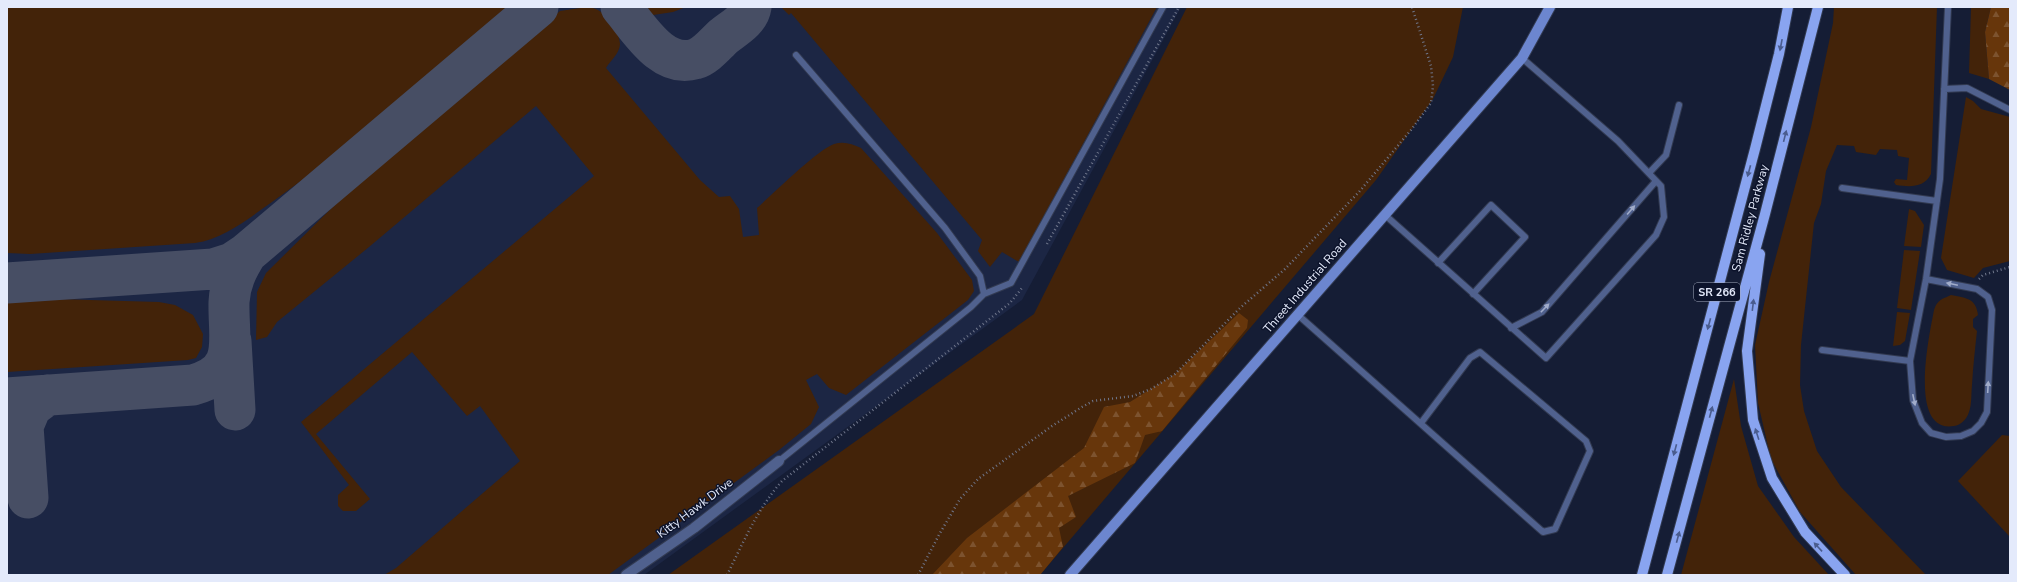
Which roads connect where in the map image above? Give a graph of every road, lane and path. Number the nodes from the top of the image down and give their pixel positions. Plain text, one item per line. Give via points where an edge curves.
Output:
1 (1162, 7) edge
2 (1412, 7) edge
3 (1550, 7) edge
4 (1788, 7) edge
5 (1818, 7) edge
6 (1948, 7) edge
7 (796, 55) dead end
8 (1522, 58) junction
9 (1944, 89) junction
10 (1679, 105) dead end
11 (2010, 110) edge
12 (1649, 173) junction
13 (1656, 181) junction
14 (1842, 188) dead end
15 (1937, 201) junction
16 (1765, 214) junction
17 (1385, 215) junction
18 (1438, 263) junction
19 (2010, 267) edge
20 (1926, 279) junction
21 (1977, 280) dead end
22 (984, 294) junction
23 (1473, 294) junction
24 (1298, 315) junction
25 (1511, 328) junction
26 (1822, 350) dead end
27 (1910, 361) junction
28 (1420, 424) junction
29 (779, 461) joint
30 (626, 575) edge
31 (918, 575) edge
32 (1070, 575) edge
33 (1642, 575) edge
34 (1667, 575) edge
35 (1845, 575) edge

1 - 22 lane via 1011,283
2 - 31 path via 1431,66 1431,103 1358,192 1285,269 1240,308 1175,374 1151,389 1133,396 1093,401 1052,426 978,480 960,499
3 - 8 street, Threet Industrial Road
4 -> 33 main road, Sam Ridley Parkway / SR 266 via 1755,149
16 -> 5 main road, Sam Ridley Parkway / SR 266
6 - 9 lane
7 - 22 lane via 945,228 980,276
8 - 12 lane via 1618,141
8 - 17 street, Threet Industrial Road
9 - 11 lane via 1965,87
9 - 15 lane via 1944,134
10 - 12 lane via 1666,155
12 - 13 lane
25 -> 13 lane via 1542,312
13 - 25 lane via 1661,186 1664,217 1656,234 1546,358
14 - 15 lane
15 - 20 lane
34 -> 16 main road, Sam Ridley Parkway / SR 266
35 -> 16 main road via 1805,532 1772,478 1753,420 1747,350
17 - 18 lane
17 - 24 street, Threet Industrial Road
18 - 23 lane
18 - 23 lane via 1491,205 1525,237
19 - 21 path via 1983,275
20 - 27 lane
27 -> 20 lane via 1913,400 1922,423 1931,433 1946,437 1961,436 1981,423 1987,412 1992,310 1988,297 1977,290
22 - 29 lane
23 - 25 lane
24 - 28 lane
24 - 32 street, Threet Industrial Road
26 - 27 lane
28 - 28 lane via 1543,532 1555,529 1590,451 1586,441 1480,352 1470,358
29 - 30 street, Kitty Hawk Drive via 694,528

